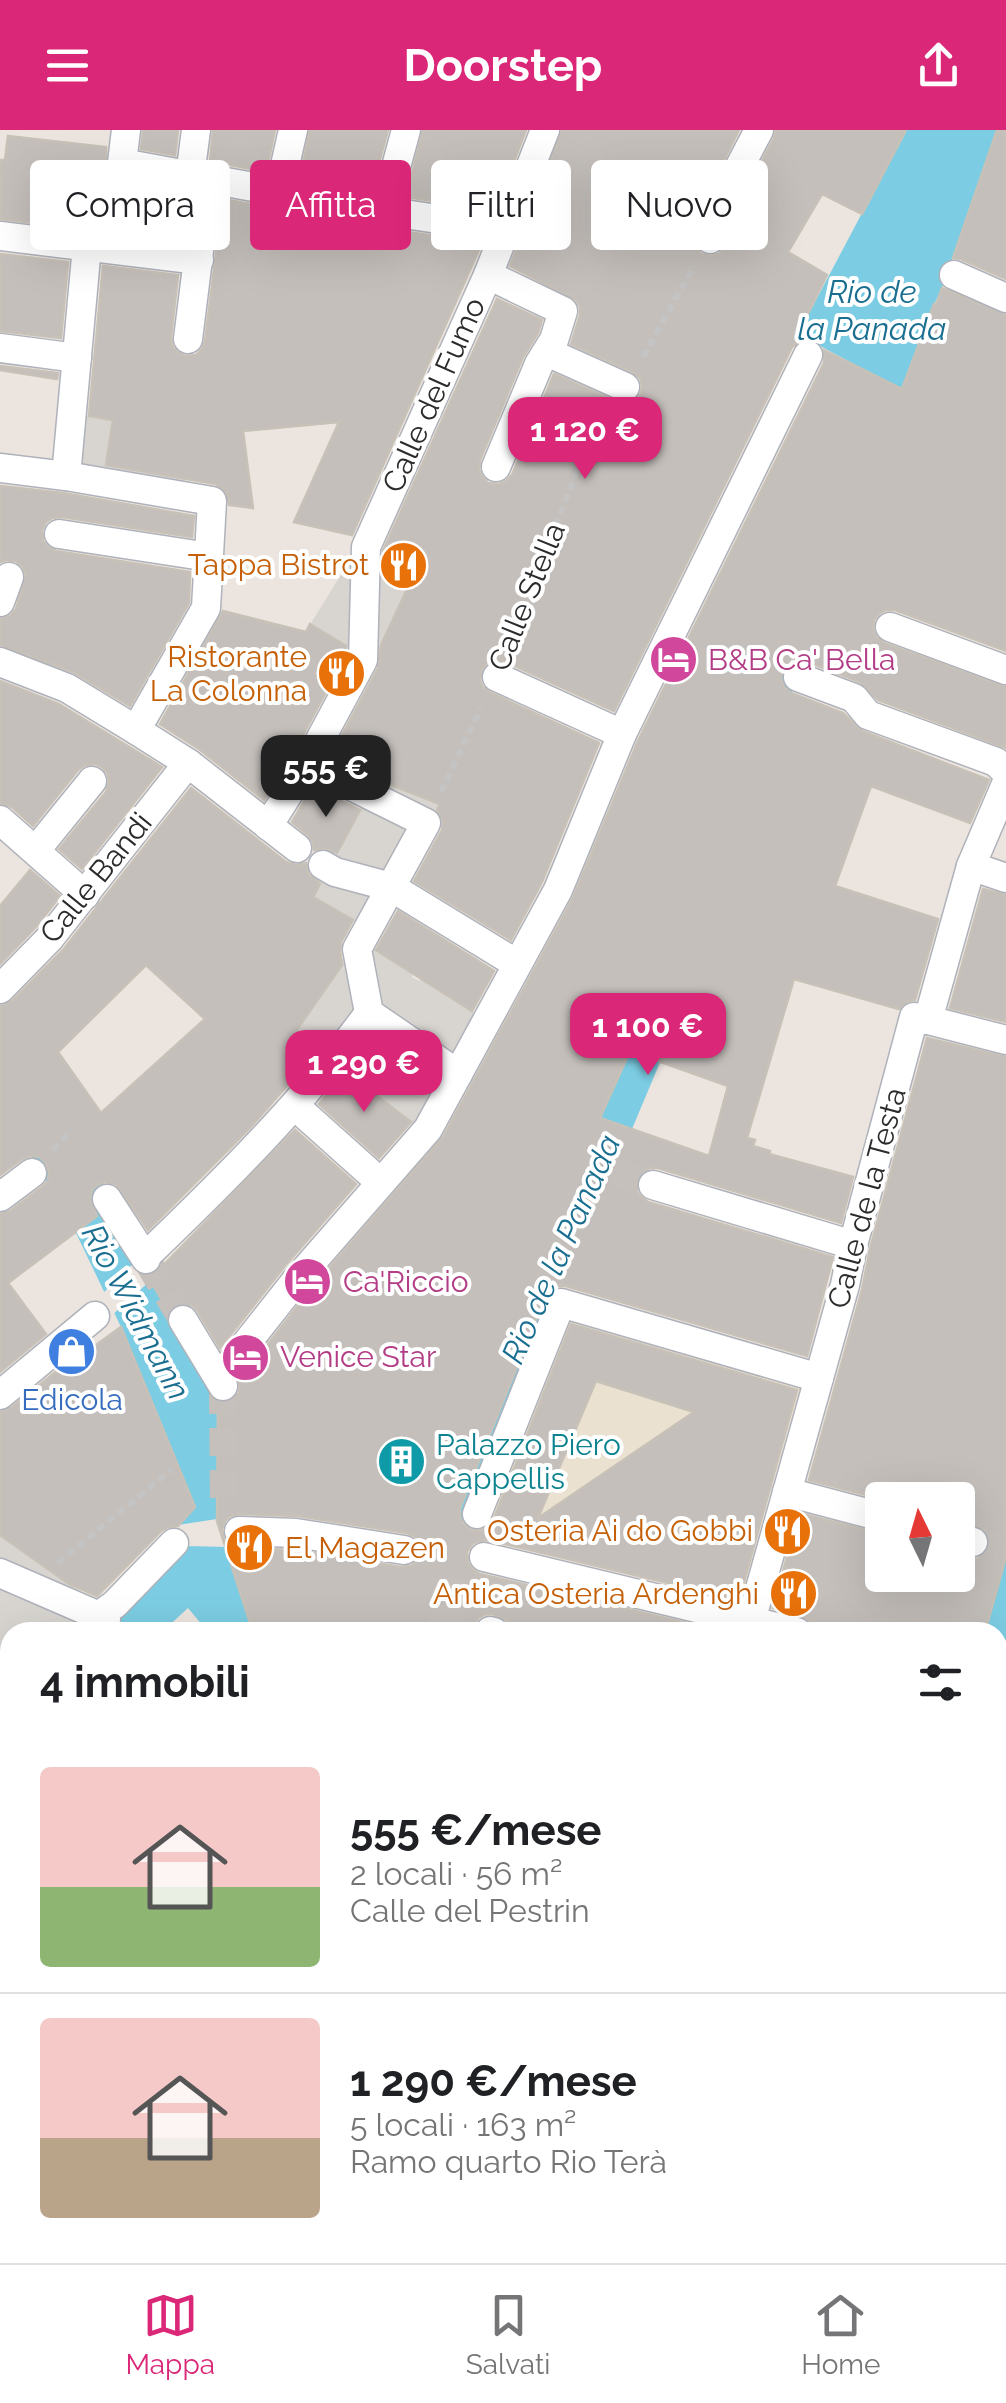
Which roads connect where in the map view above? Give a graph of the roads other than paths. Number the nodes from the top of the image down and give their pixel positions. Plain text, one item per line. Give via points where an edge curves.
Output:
1 (126, 130) edge
2 (196, 130) edge
3 (293, 130) edge
4 (406, 130) edge
5 (545, 130) edge
6 (759, 130) edge
7 (122, 160) edge
8 (198, 160) edge
9 (286, 160) edge
10 (398, 160) edge
11 (533, 160) edge
12 (743, 160) edge
13 (0, 236) edge
14 (30, 240) edge
15 (90, 250) edge
16 (115, 250) edge
17 (199, 250) edge
18 (497, 250) edge
19 (199, 260) junction
20 (488, 275) junction
21 (954, 275) dead end
22 (1006, 298) edge
23 (188, 340) dead end
24 (550, 346) junction
25 (0, 348) edge
26 (808, 355) dead end
27 (77, 358) junction
28 (625, 387) road end
29 (496, 467) dead end
30 (0, 468) edge
31 (66, 476) junction
32 (59, 534) dead end
33 (209, 557) junction
34 (890, 627) dead end
35 (0, 662) edge
36 (1006, 670) edge
37 (496, 677) road end
38 (798, 678) dead end
39 (136, 730) junction
40 (622, 734) junction
41 (188, 763) junction
42 (307, 764) junction
43 (1006, 772) edge
44 (92, 781) dead end
45 (1006, 784) edge
46 (0, 820) edge
47 (260, 820) junction
48 (297, 848) dead end
49 (36, 850) junction
50 (323, 864) dead end
51 (971, 866) junction
52 (1006, 878) edge
53 (394, 888) junction
54 (84, 895) junction
55 (517, 964) junction
56 (0, 989) edge
57 (368, 1013) junction
58 (928, 1020) junction
59 (1006, 1040) edge
60 (458, 1074) junction
61 (295, 1106) junction
62 (32, 1173) dead end
63 (380, 1182) junction
64 (652, 1185) tunnel mouth
65 (0, 1197) edge
66 (107, 1199) dead end
67 (852, 1245) junction
68 (95, 1316) dead end
69 (183, 1320) tunnel mouth
70 (819, 1378) junction
71 (0, 1395) edge
72 (787, 1492) junction
73 (865, 1513) edge
74 (477, 1514) dead end
75 (239, 1531) dead end
76 (174, 1543) dead end
77 (404, 1550) dead end
78 (484, 1557) dead end
79 (0, 1573) edge
80 (731, 1622) edge
81 (751, 1622) edge

1 - 7 street
2 - 8 street
3 - 9 street
4 - 10 street
5 - 11 street, Calle del Fumo
6 - 12 street
13 - 14 street
15 - 27 street
16 - 19 street
17 - 19 street
18 - 20 street, Calle del Fumo
19 - 23 street
20 - 24 street via 563,311
20 - 42 street, Calle del Fumo via 366,547 363,660
21 - 22 street
24 - 28 street
24 - 29 street
25 - 27 street
26 - 40 street
27 - 31 street
30 - 31 street
31 - 33 street via 212,501
32 - 33 street
33 - 39 street via 206,608
34 - 36 street
35 - 39 street via 67,688
37 - 40 street
38 - 43 street
39 - 41 street
40 - 55 street via 558,890
41 - 47 street
41 - 54 street, Calle Bandi
42 - 47 street
42 - 53 street via 368,794 431,812
44 - 49 street
45 - 51 street, Calle de la Testa
46 - 49 street
47 - 48 street
49 - 54 street
50 - 53 street
51 - 52 street
51 - 58 street, Calle de la Testa
53 - 55 street
53 - 57 street via 357,949
54 - 56 street, Calle Bandi
55 - 60 street
57 - 60 street
57 - 61 street
58 - 59 street
58 - 67 street, Calle de la Testa via 914,1017
60 - 63 street via 428,1128
61 - 63 street
61 - 66 street via 145,1258
62 - 65 street
63 - 69 street via 221,1382
64 - 67 street
67 - 70 street, Calle de la Testa
68 - 71 street
70 - 72 street, Calle de la Testa
70 - 74 street via 561,1303
72 - 73 street
72 - 81 street, Calle de la Testa
75 - 77 street
76 - 79 street via 103,1617
78 - 80 street

